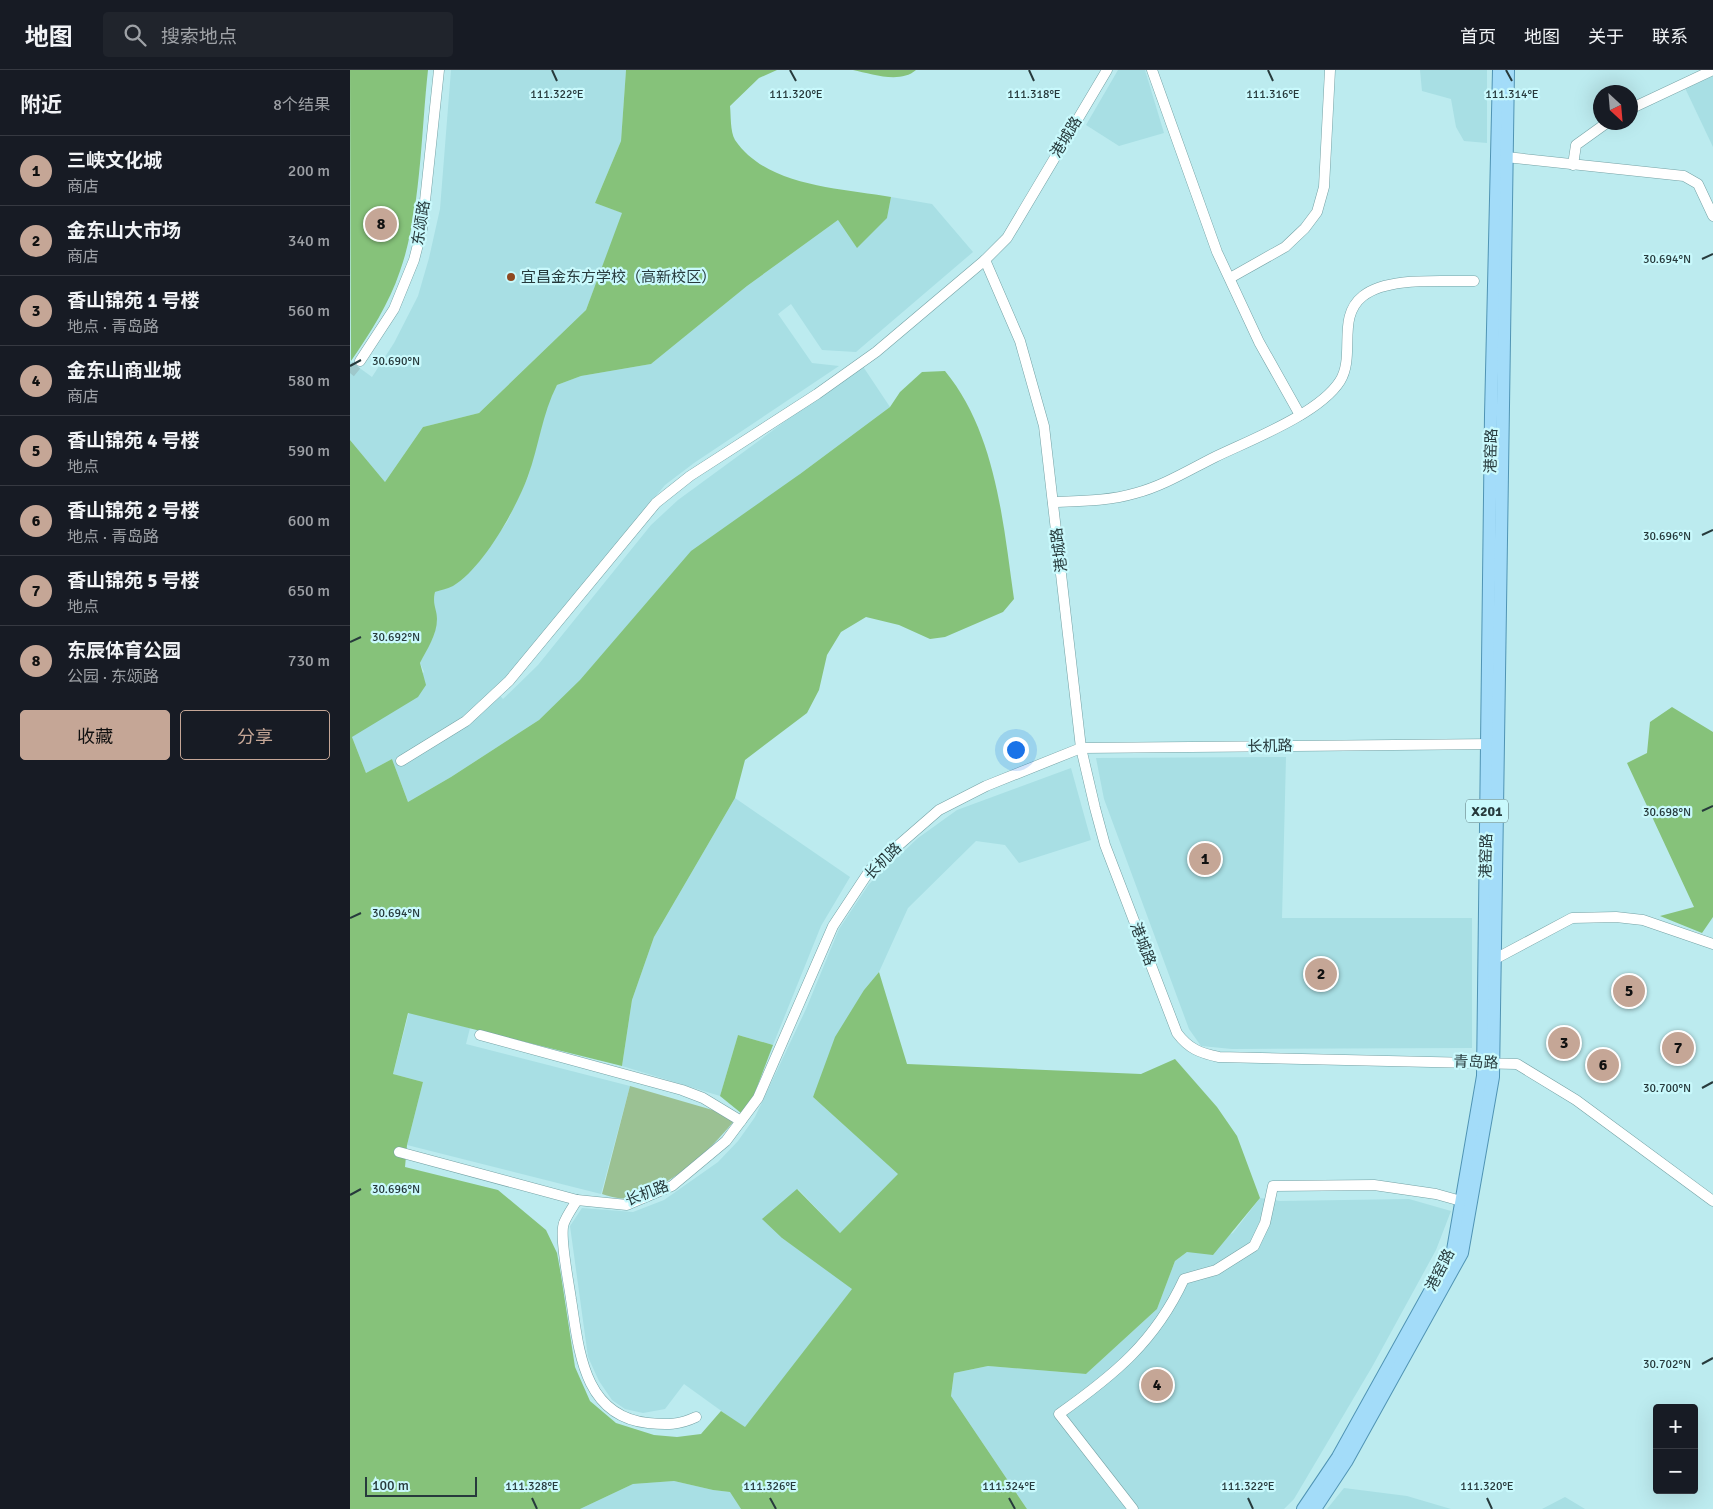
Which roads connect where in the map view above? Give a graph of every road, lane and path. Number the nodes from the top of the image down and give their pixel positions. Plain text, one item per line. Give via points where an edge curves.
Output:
1 (439, 70) edge
2 (1106, 70) edge
3 (1152, 70) edge
4 (1330, 70) edge
5 (1499, 70) edge
6 (1508, 70) edge
7 (1713, 70) edge
8 (1638, 105) edge
9 (1597, 130) edge
10 (1506, 157) junction
11 (1573, 165) junction
12 (1713, 216) edge
13 (985, 260) junction
14 (1230, 278) junction
15 (1474, 281) dead end
16 (360, 361) tunnel mouth
17 (1300, 415) junction
18 (1053, 502) junction
19 (1492, 744) junction
20 (1081, 748) junction
21 (400, 761) dead end
22 (1713, 944) edge
23 (1495, 959) junction
24 (480, 1035) dead end
25 (1197, 1052) joint
26 (1489, 1062) junction
27 (741, 1121) junction
28 (399, 1152) dead end
29 (577, 1200) junction
30 (1461, 1201) junction
31 (1713, 1201) edge
32 (696, 1417) dead end
33 (1133, 1509) edge
34 (1303, 1509) edge
35 (1315, 1509) edge

1 - 16 street, 东颂路 via 422,229 414,260 394,309
2 - 13 street, 港城路 via 1006,238
3 - 14 street via 1213,243
4 - 14 street via 1324,187 1317,212 1285,247
5 - 19 main road, 港窑路 / X201 via 1491,415
6 - 10 main road, 港窑路 / X201
7 - 8 street
9 - 11 street via 1576,145
10 - 11 street
10 - 19 main road, 港窑路 / X201
11 - 12 street via 1684,176 1698,184
13 - 18 street, 港城路 via 1020,341 1044,426
13 - 21 street via 876,352 690,476 656,503 509,682 466,721
14 - 17 street via 1259,342
15 - 17 street via 1393,283 1362,296 1352,308 1341,380 1329,394
17 - 18 street via 1136,494
18 - 20 street, 港城路
19 - 20 street, 长机路
19 - 23 main road, 港窑路 / X201
19 - 26 main road, 港窑路 / X201
20 - 25 street, 港城路 via 1105,845 1177,1033
20 - 27 street, 长机路 via 986,786 939,810 870,870 833,926 758,1098
22 - 23 street via 1643,920 1572,918
23 - 26 main road, 港窑路 / X201
24 - 27 street via 682,1090 703,1098
25 - 26 street, 青岛路 via 1219,1057
26 - 30 main road, 港窑路 / X201
26 - 31 street, 青岛路 via 1517,1064 1576,1100
26 - 35 main road, 港窑路 / X201 via 1462,1253 1346,1462
27 - 29 street, 长机路 via 726,1141 672,1186 627,1205
28 - 29 street, 长机路
29 - 32 street via 563,1225 579,1354 587,1379 597,1396 627,1418 672,1426
30 - 33 street via 1374,1185 1273,1186 1254,1246 1216,1270 1184,1279 1172,1304 1138,1350 1059,1414
30 - 34 main road, 港窑路 / X201 via 1453,1250 1338,1457

